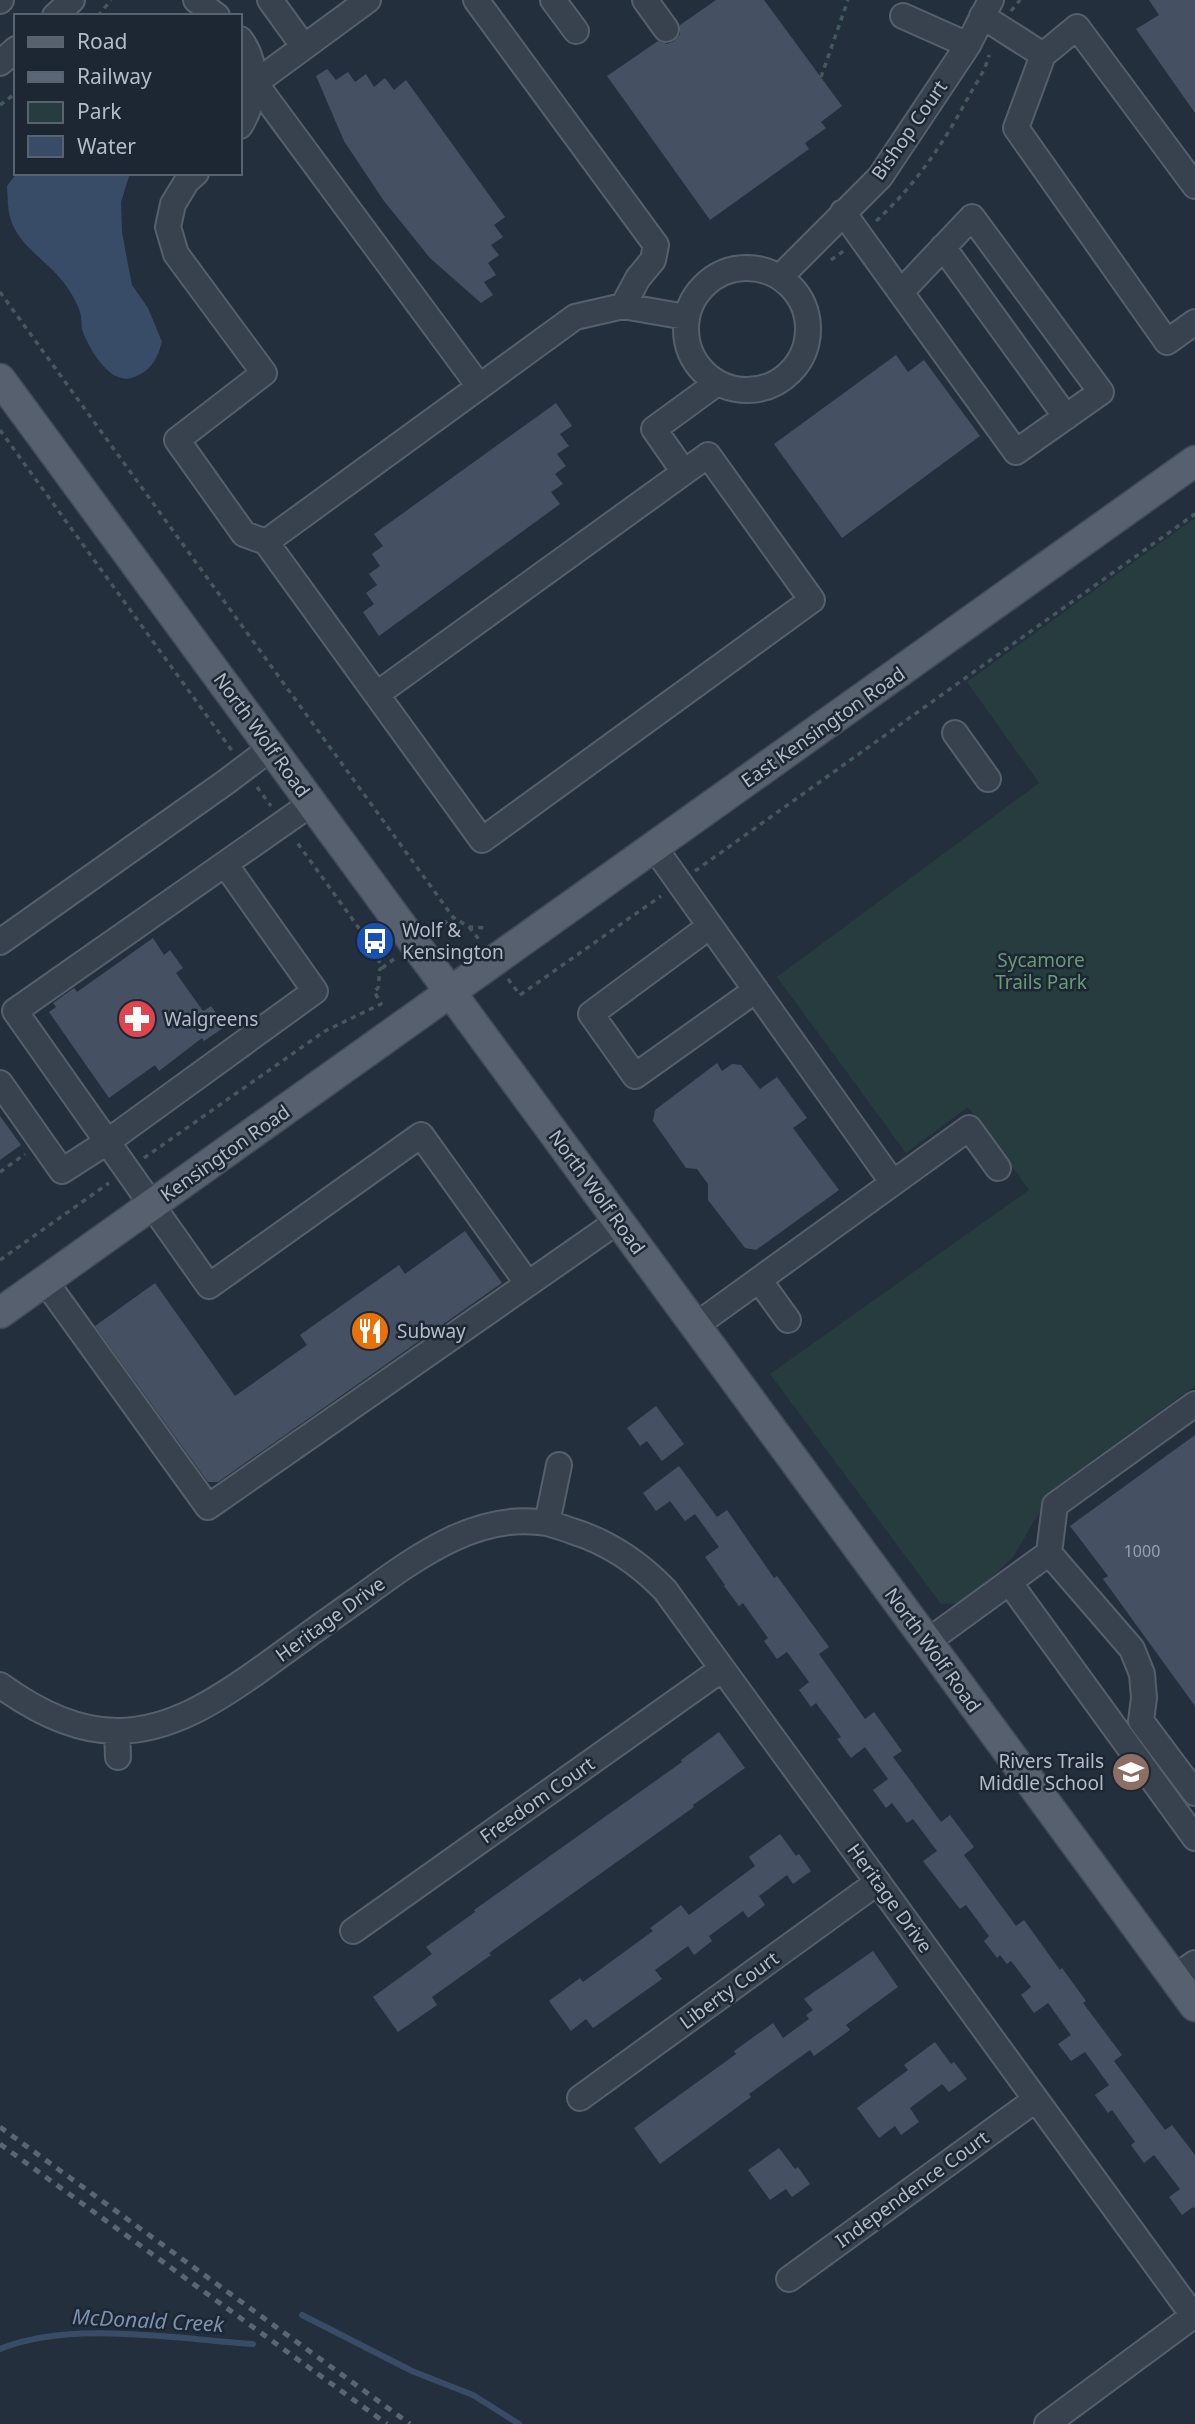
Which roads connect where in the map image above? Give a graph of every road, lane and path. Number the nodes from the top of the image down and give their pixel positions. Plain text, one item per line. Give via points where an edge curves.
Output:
1 (72, 0) edge
2 (111, 0) edge
3 (196, 0) edge
4 (270, 0) edge
5 (368, 0) edge
6 (476, 0) edge
7 (553, 0) edge
8 (645, 0) edge
9 (848, 0) edge
10 (986, 8) edge
11 (57, 14) edge
12 (100, 14) edge
13 (214, 14) edge
14 (903, 16) dead end
15 (666, 30) dead end
16 (576, 31) dead end
17 (242, 42) edge
18 (968, 45) junction
19 (304, 47) junction
20 (14, 51) edge
21 (1043, 55) junction
22 (0, 63) edge
23 (821, 77) dead end
24 (255, 83) junction
25 (242, 123) edge
26 (194, 175) edge
27 (1195, 186) edge
28 (844, 212) junction
29 (943, 247) junction
30 (780, 277) junction
31 (0, 292) edge
32 (901, 292) junction
33 (623, 306) junction
34 (686, 317) junction
35 (1195, 322) edge
36 (0, 379) edge
37 (717, 383) junction
38 (479, 386) junction
39 (1066, 417) junction
40 (1195, 461) edge
41 (684, 472) junction
42 (1195, 514) edge
43 (266, 542) junction
44 (377, 694) junction
45 (955, 733) dead end
46 (271, 748) junction
47 (988, 779) dead end
48 (312, 803) junction
49 (654, 847) junction
50 (225, 864) junction
51 (679, 883) junction
52 (180, 912) dead end
53 (710, 926) junction
54 (488, 928) dead end
55 (0, 942) edge
56 (756, 990) junction
57 (451, 993) junction
58 (520, 995) dead end
59 (23, 1022) junction
60 (0, 1083) edge
61 (107, 1142) junction
62 (998, 1168) dead end
63 (893, 1182) junction
64 (151, 1206) junction
65 (618, 1221) junction
66 (759, 1280) junction
67 (45, 1281) junction
68 (528, 1284) junction
69 (0, 1313) edge
70 (788, 1321) dead end
71 (695, 1326) junction
72 (1195, 1404) edge
73 (559, 1465) dead end
74 (547, 1523) junction
75 (1049, 1553) junction
76 (1009, 1582) junction
77 (928, 1642) junction
78 (722, 1669) junction
79 (0, 1685) edge
80 (117, 1731) junction
81 (118, 1757) dead end
82 (1195, 1793) edge
83 (1195, 1838) edge
84 (878, 1882) junction
85 (353, 1931) dead end
86 (1185, 1970) edge
87 (1195, 2006) edge
88 (580, 2098) dead end
89 (1035, 2100) junction
90 (789, 2279) dead end
91 (1194, 2317) edge
92 (1047, 2424) edge

1 - 11 street
2 - 12 path
3 - 13 street
4 - 19 street
5 - 19 street
6 - 33 street via 656,245 653,260
7 - 16 street
8 - 15 street
9 - 23 path
10 - 18 street, Bishop Court
10 - 21 street
14 - 18 street
17 - 24 street
18 - 28 street, Bishop Court via 880,177
19 - 24 street
20 - 22 street
21 - 27 street via 1077,27
21 - 35 street via 1016,128 1167,342
24 - 25 street
24 - 38 street
26 - 43 street via 173,204 168,227 176,254 264,373 177,440 244,534
28 - 30 street, Bishop Court
28 - 32 street
29 - 32 street
29 - 39 street
29 - 39 street via 972,217 1101,392
30 - 34 street via 742,267 723,272 705,282
30 - 37 street via 805,307 805,348 795,367 779,381 759,389 738,390
31 - 54 path via 453,917 469,927
32 - 39 street via 1016,452
33 - 34 street
33 - 38 street via 575,317
34 - 37 street via 685,337 691,355 702,372
36 - 46 main road, North Wolf Road
37 - 41 street via 654,429
38 - 43 street
40 - 49 main road, East Kensington Road
41 - 44 street
41 - 44 street via 708,455 812,600 482,840
42 - 51 path
43 - 44 street
45 - 47 street
46 - 48 main road, North Wolf Road
46 - 55 street
48 - 50 street
48 - 57 main road, North Wolf Road
49 - 51 street
49 - 57 main road, East Kensington Road
50 - 59 street via 15,1011
50 - 61 street via 316,991
51 - 53 street
51 - 58 path
52 - 59 street
53 - 56 street
53 - 56 street via 592,1014 635,1076
56 - 63 street
57 - 64 main road, Kensington Road
57 - 65 main road, North Wolf Road
59 - 61 street
60 - 61 street via 62,1171
61 - 64 street
62 - 63 street via 969,1128
63 - 66 street
64 - 67 main road, Kensington Road
64 - 68 street via 209,1286 421,1135
65 - 68 street
65 - 71 main road, North Wolf Road
66 - 70 street
66 - 71 street
67 - 68 street via 208,1507
67 - 69 main road, Kensington Road
71 - 77 main road, North Wolf Road
72 - 75 street via 1055,1505
73 - 74 street
74 - 78 street, Heritage Drive via 587,1535 648,1572
74 - 80 street, Heritage Drive via 493,1525 437,1545 235,1688 171,1720
75 - 76 street
75 - 82 street via 1132,1649 1142,1674 1141,1721
76 - 77 street
76 - 83 street
77 - 86 main road, North Wolf Road
78 - 84 street, Heritage Drive
78 - 85 street, Freedom Court
79 - 80 street, Heritage Drive via 65,1720
80 - 81 street
84 - 88 street, Liberty Court
84 - 89 street, Heritage Drive
86 - 87 main road, North Wolf Road
89 - 90 street, Independence Court
89 - 91 street, Heritage Drive
91 - 92 street

